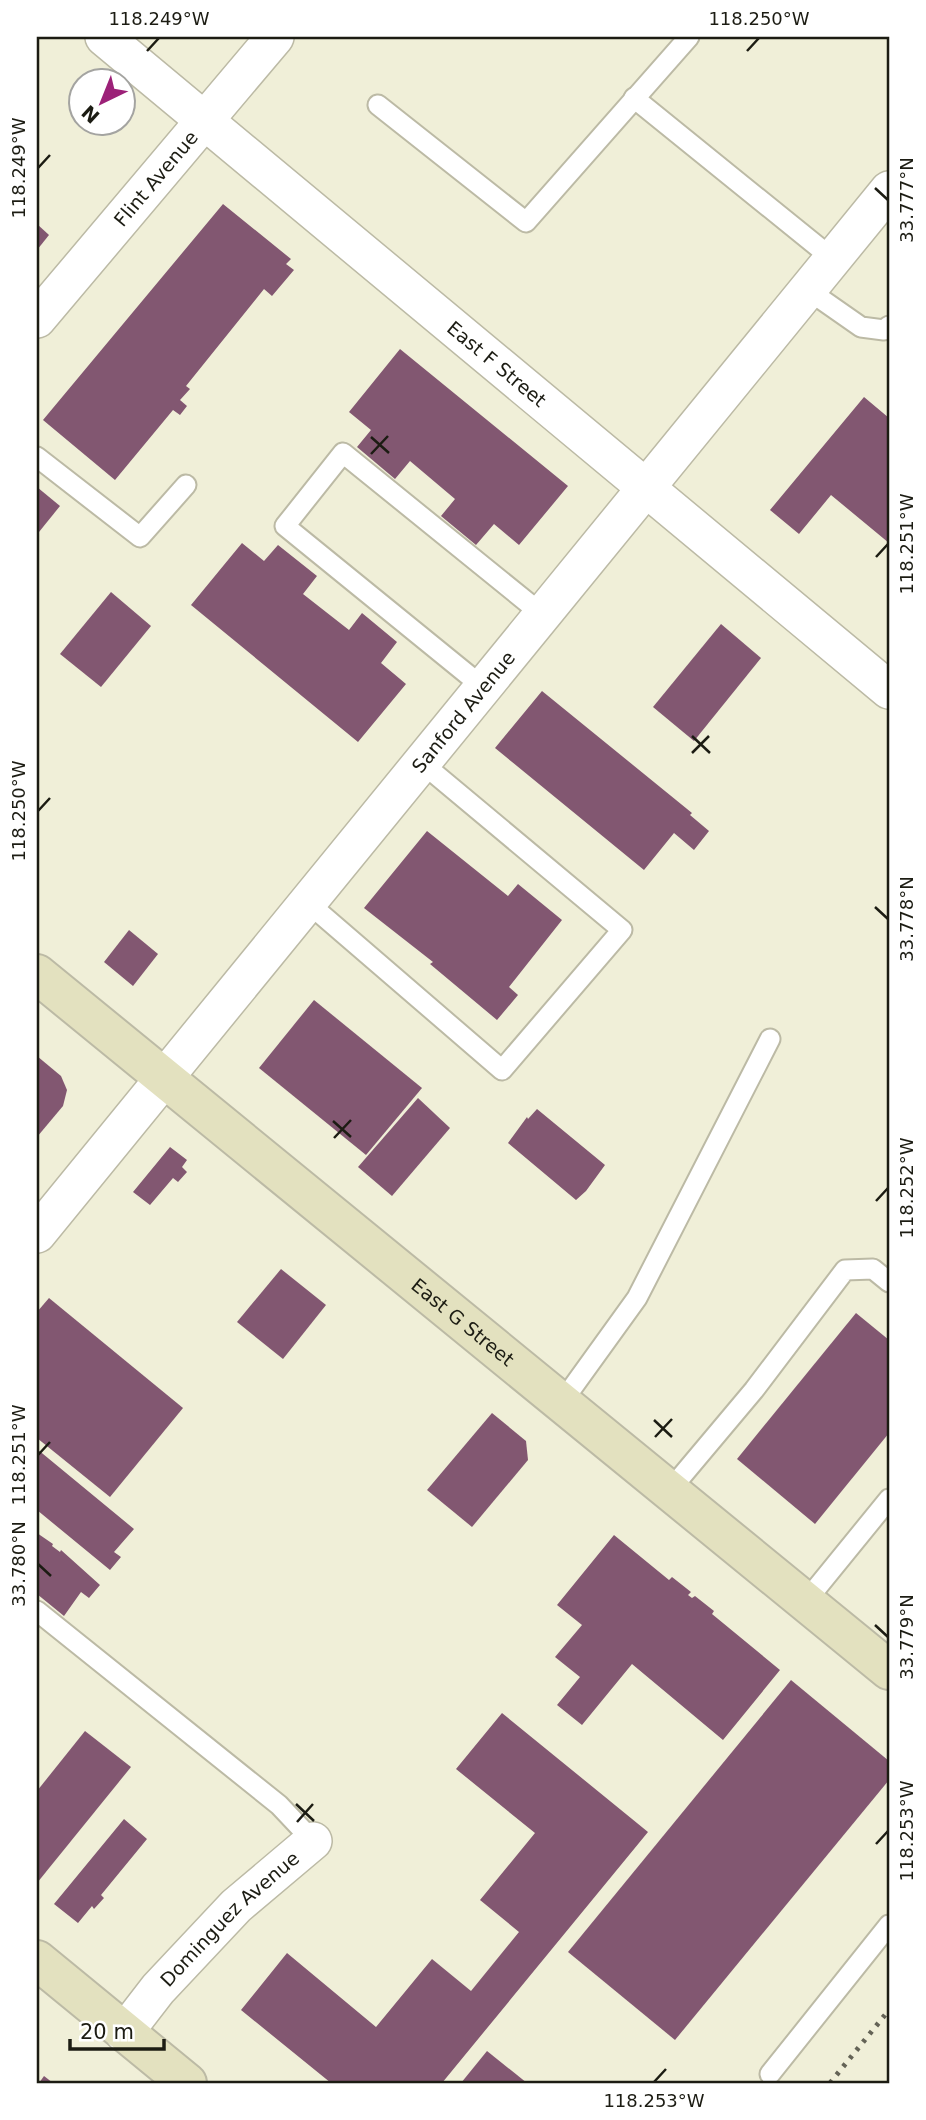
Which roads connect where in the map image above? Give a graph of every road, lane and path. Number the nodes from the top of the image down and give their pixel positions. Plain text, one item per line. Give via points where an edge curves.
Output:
1 (104, 37) edge
2 (275, 37) edge
3 (689, 37) edge
4 (634, 98) junction
5 (378, 105) dead end
6 (205, 122) junction
7 (889, 190) edge
8 (833, 259) junction
9 (808, 290) junction
10 (37, 319) edge
11 (889, 326) edge
12 (37, 457) edge
13 (186, 485) dead end
14 (646, 488) junction
15 (543, 615) junction
16 (483, 687) junction
17 (889, 690) edge
18 (422, 763) junction
19 (307, 902) junction
20 (37, 974) edge
21 (770, 1039) dead end
22 (164, 1079) junction
23 (37, 1234) edge
24 (889, 1282) edge
25 (562, 1402) junction
26 (670, 1490) junction
27 (889, 1499) edge
28 (806, 1601) junction
29 (37, 1611) edge
30 (889, 1670) edge
31 (313, 1842) joint
32 (889, 1925) edge
33 (37, 1960) edge
34 (124, 2032) junction
35 (770, 2074) dead end
36 (187, 2083) edge

1 - 6 street, East F Street
2 - 6 street, Flint Avenue
3 - 4 lane
4 - 5 lane via 526,222
4 - 8 lane
6 - 10 street, Flint Avenue
6 - 14 street, East F Street
7 - 8 street, Sanford Avenue
8 - 9 street, Sanford Avenue
9 - 11 lane via 861,327 884,330
9 - 14 street, Sanford Avenue
12 - 13 lane via 140,537
14 - 15 street, Sanford Avenue
14 - 17 street, East F Street
15 - 16 street, Sanford Avenue
15 - 16 lane via 343,453 285,526
16 - 18 street, Sanford Avenue
18 - 19 street, Sanford Avenue
18 - 19 lane via 622,930 502,1070
19 - 22 street, Sanford Avenue
20 - 22 street, East G Street
21 - 25 lane via 637,1298
22 - 23 street, Sanford Avenue
22 - 25 street, East G Street
24 - 26 lane via 873,1269 845,1270
25 - 26 street, East G Street
26 - 28 street, East G Street
27 - 28 lane
28 - 30 street, East G Street
29 - 31 lane via 279,1805
31 - 34 street, Dominguez Avenue via 236,1906
32 - 35 lane
33 - 34 street
34 - 36 street

